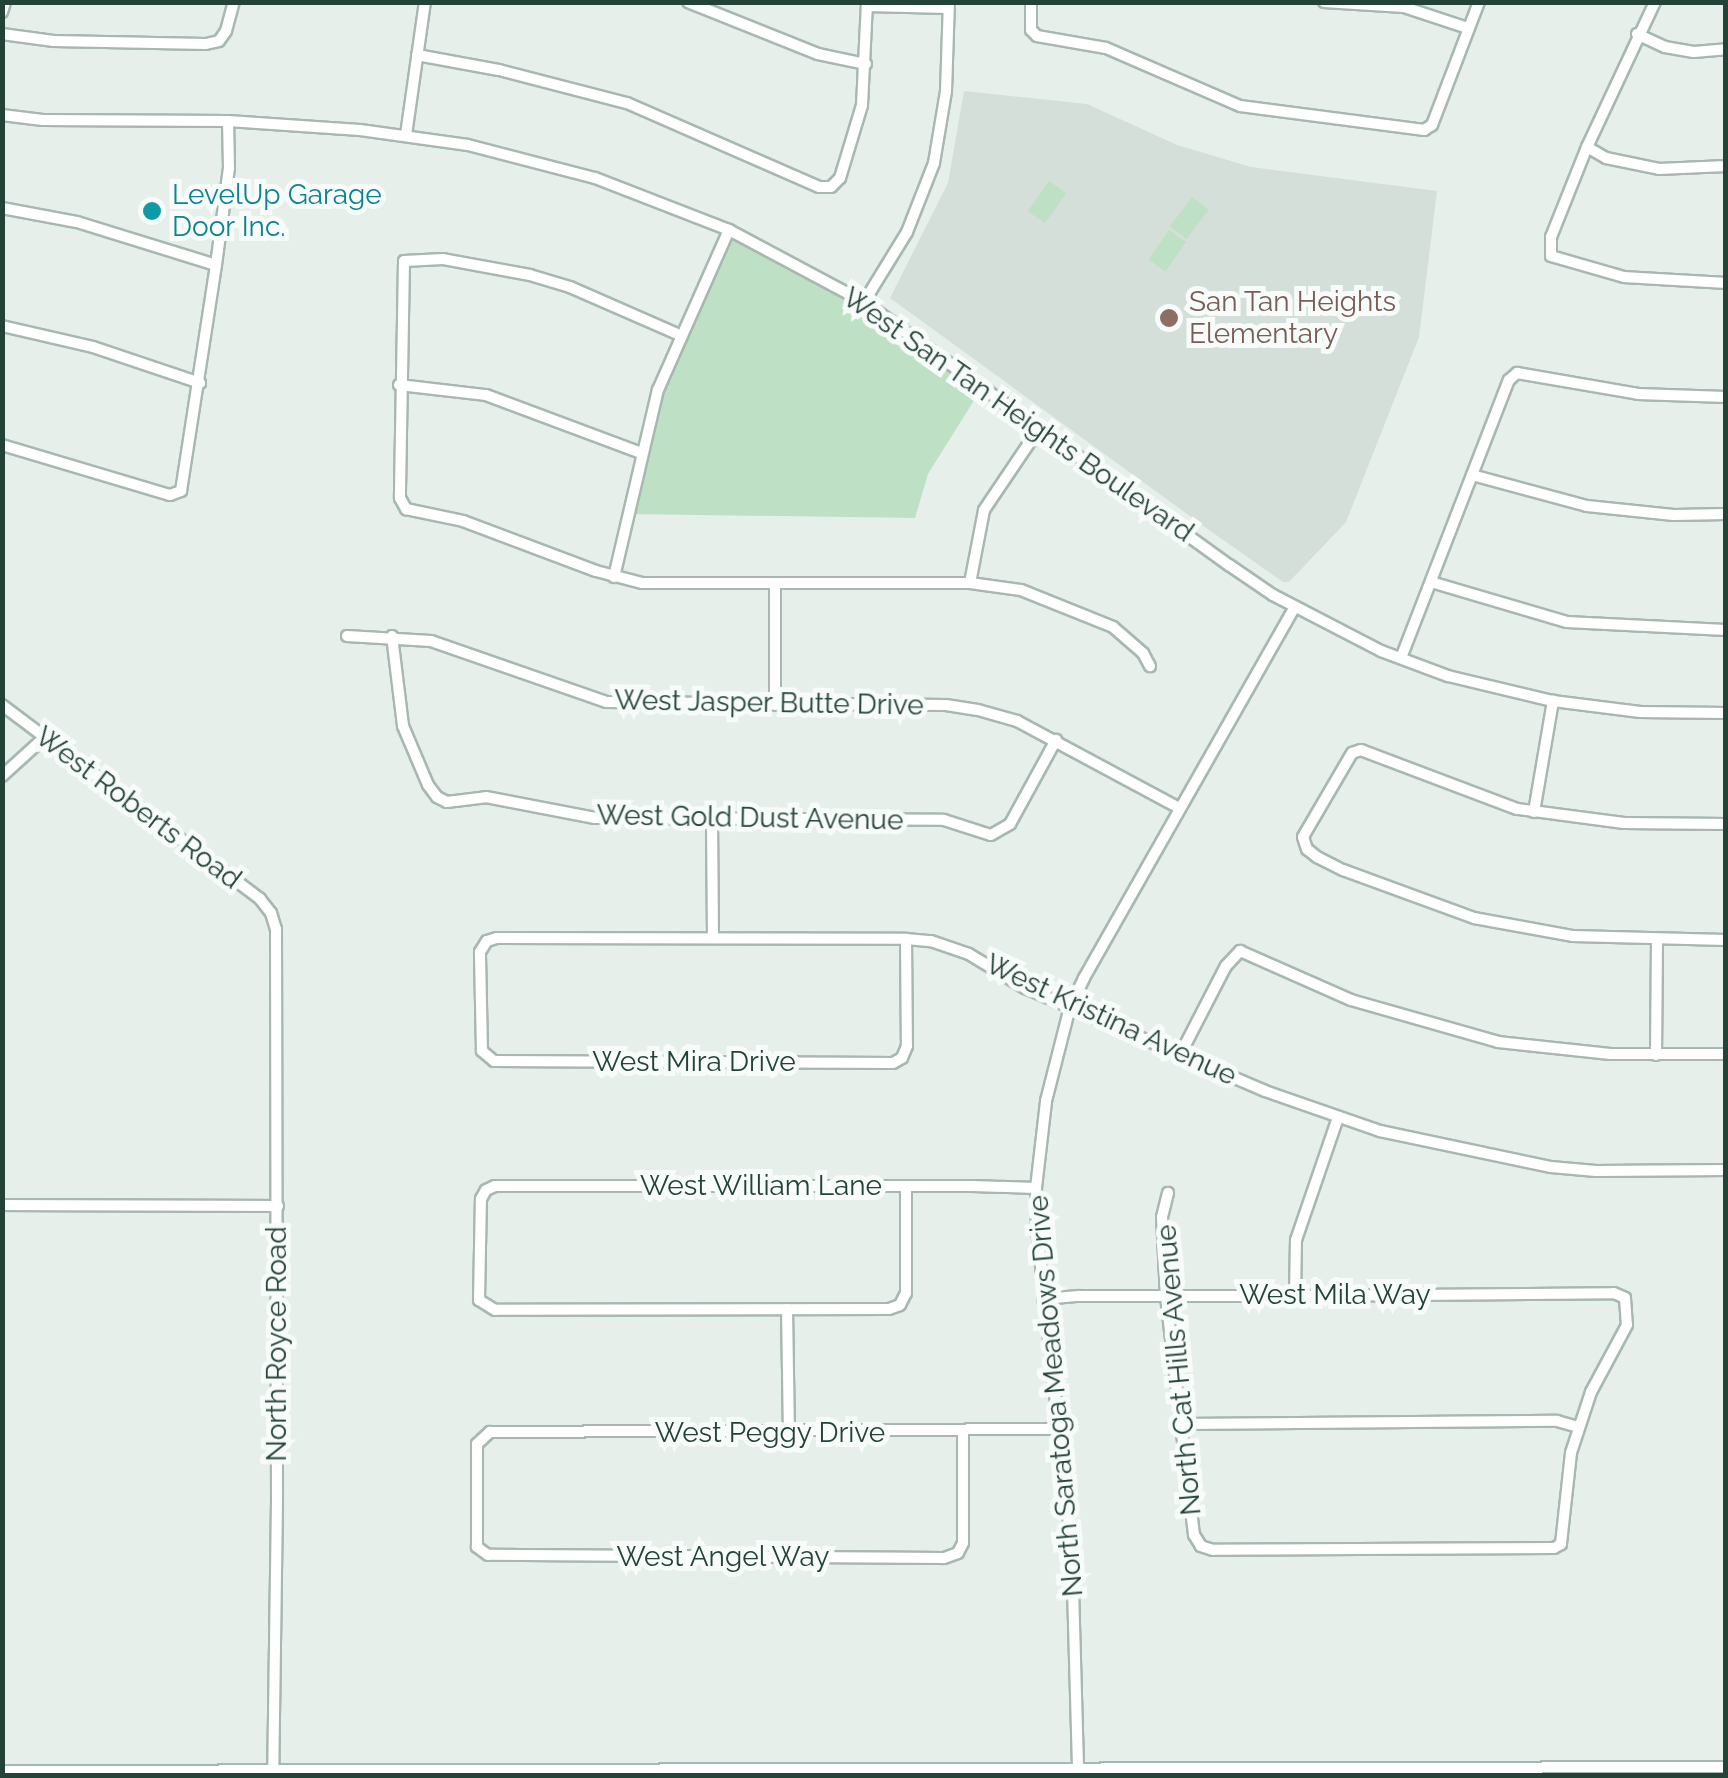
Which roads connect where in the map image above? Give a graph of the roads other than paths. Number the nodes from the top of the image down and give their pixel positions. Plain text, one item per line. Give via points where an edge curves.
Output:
1 (5, 2) edge
2 (234, 2) edge
3 (425, 2) edge
4 (688, 2) edge
5 (1031, 2) edge
6 (1324, 2) edge
7 (1479, 2) edge
8 (1655, 2) edge
9 (867, 4) edge
10 (948, 6) edge
11 (2, 12) edge
12 (1468, 28) junction
13 (2, 34) edge
14 (1638, 34) junction
15 (1726, 49) edge
16 (418, 55) junction
17 (866, 64) junction
18 (2, 115) edge
19 (228, 121) junction
20 (406, 135) junction
21 (1588, 147) junction
22 (1726, 166) edge
23 (2, 208) edge
24 (729, 230) junction
25 (216, 265) junction
26 (1726, 282) edge
27 (864, 302) junction
28 (2, 326) edge
29 (682, 336) junction
30 (200, 383) junction
31 (399, 385) junction
32 (1726, 397) edge
33 (1040, 427) junction
34 (2, 445) edge
35 (641, 452) junction
36 (1472, 475) junction
37 (1726, 514) edge
38 (614, 577) junction
39 (1431, 582) junction
40 (970, 583) junction
41 (775, 584) junction
42 (1295, 607) junction
43 (1726, 630) edge
44 (346, 636) dead end
45 (392, 636) junction
46 (1401, 658) junction
47 (1150, 666) dead end
48 (1553, 701) junction
49 (775, 704) junction
50 (2, 705) edge
51 (1726, 713) edge
52 (45, 737) junction
53 (1056, 740) junction
54 (2, 776) edge
55 (1179, 808) junction
56 (1534, 812) junction
57 (712, 821) junction
58 (1726, 824) edge
59 (272, 913) joint
60 (713, 938) junction
61 (906, 939) junction
62 (1656, 940) junction
63 (1726, 940) edge
64 (1070, 1007) junction
65 (1181, 1053) junction
66 (1726, 1054) edge
67 (1656, 1055) junction
68 (485, 1058) joint
69 (1338, 1118) junction
70 (1726, 1170) edge
71 (906, 1186) junction
72 (1036, 1188) junction
73 (1168, 1192) dead end
74 (2, 1205) edge
75 (278, 1206) junction
76 (1166, 1296) junction
77 (1295, 1296) junction
78 (1044, 1299) junction
79 (787, 1310) junction
80 (1184, 1424) junction
81 (1578, 1427) junction
82 (1058, 1430) junction
83 (963, 1432) junction
84 (788, 1434) junction
85 (488, 1555) joint
86 (1726, 1766) edge
87 (1078, 1767) junction
88 (1550, 1770) edge
89 (2, 1771) edge
90 (273, 1773) edge

1 - 11 street
2 - 13 street via 219,40 206,44
3 - 16 street
4 - 17 street via 818,54
5 - 12 street via 1037,36 1106,48 1240,106 1424,130 1432,125
6 - 12 street via 1404,7
7 - 12 street
8 - 14 street
9 - 10 street
9 - 17 street
10 - 27 street via 934,163 907,232
14 - 15 street via 1664,47
14 - 21 street
16 - 17 street via 627,102 819,187 840,178
16 - 20 street
18 - 19 street, West San Tan Heights Boulevard
19 - 20 street, West San Tan Heights Boulevard
19 - 25 street
20 - 24 street, West San Tan Heights Boulevard via 595,178
21 - 22 street via 1606,158 1659,169
21 - 26 street via 1551,237 1551,256 1624,278
23 - 25 street via 77,222
24 - 27 street, West San Tan Heights Boulevard
24 - 29 street
25 - 30 street
27 - 33 street, West San Tan Heights Boulevard
28 - 30 street via 94,347
29 - 31 street via 530,275 443,259 404,260
29 - 35 street
30 - 34 street via 181,491 170,495
31 - 35 street via 486,395
31 - 38 street via 400,498 406,509 496,531
32 - 36 street via 1638,394 1525,370 1509,380
33 - 40 street via 984,510
33 - 42 street, West San Tan Heights Boulevard
35 - 38 street
36 - 37 street via 1587,506
36 - 39 street
38 - 41 street
39 - 43 street via 1567,622
39 - 46 street
40 - 41 street
40 - 47 street via 1022,590 1093,616 1130,639
41 - 49 street
42 - 46 street, West San Tan Heights Boulevard
42 - 55 street, North Saratoga Meadows Drive
44 - 45 street, West Jasper Butte Drive
45 - 49 street, West Jasper Butte Drive via 446,645 606,702
45 - 57 street, West Gold Dust Avenue via 403,726 437,797 486,797 596,818
46 - 48 street, West San Tan Heights Boulevard
48 - 51 street, West San Tan Heights Boulevard
48 - 56 street
49 - 53 street, West Jasper Butte Drive via 946,705 1017,721
50 - 52 street, West Roberts Road
52 - 54 street
52 - 59 street, West Roberts Road
53 - 55 street, West Jasper Butte Drive
53 - 57 street, West Gold Dust Avenue via 1003,832 992,835 944,820
55 - 64 street, North Saratoga Meadows Drive
56 - 58 street via 1624,823
56 - 62 street via 1361,750 1352,752 1304,837 1307,849 1374,884 1457,913 1536,931
57 - 60 street
59 - 75 street, North Royce Road via 278,940
60 - 61 street, West Kristina Avenue
60 - 68 street, West Kristina Avenue via 487,941 480,952
61 - 64 street, West Kristina Avenue via 952,946
61 - 68 street, West Mira Drive via 907,1046 893,1063
62 - 63 street
62 - 67 street
64 - 65 street, West Kristina Avenue
64 - 72 street, North Saratoga Meadows Drive via 1046,1101
65 - 67 street via 1240,951 1351,1000 1462,1033 1570,1051
65 - 69 street, West Kristina Avenue
66 - 67 street
69 - 70 street, West Kristina Avenue via 1551,1167
69 - 77 street via 1296,1240
71 - 72 street, West William Lane
71 - 79 street via 906,1293 900,1305
71 - 79 street, West William Lane via 486,1190 481,1199 485,1307
72 - 78 street, North Saratoga Meadows Drive
73 - 76 street, North Cat Hills Avenue via 1162,1216
74 - 75 street
75 - 90 street, North Royce Road
76 - 77 street, West Mila Way
76 - 78 street, West Mila Way
76 - 80 street, North Cat Hills Avenue
77 - 81 street, West Mila Way via 1625,1298 1627,1325
78 - 82 street, North Saratoga Meadows Drive
79 - 84 street
80 - 81 street via 1557,1421
80 - 81 street, North Cat Hills Avenue via 1194,1535 1213,1550 1554,1548 1561,1544
82 - 83 street, West Peggy Drive
82 - 87 street, North Saratoga Meadows Drive via 1074,1588
83 - 84 street, West Peggy Drive
83 - 85 street, West Angel Way via 963,1543 958,1554 944,1558
84 - 85 street, West Peggy Drive via 490,1432 477,1444 477,1547
86 - 88 street
87 - 88 street
87 - 90 street
89 - 90 street

